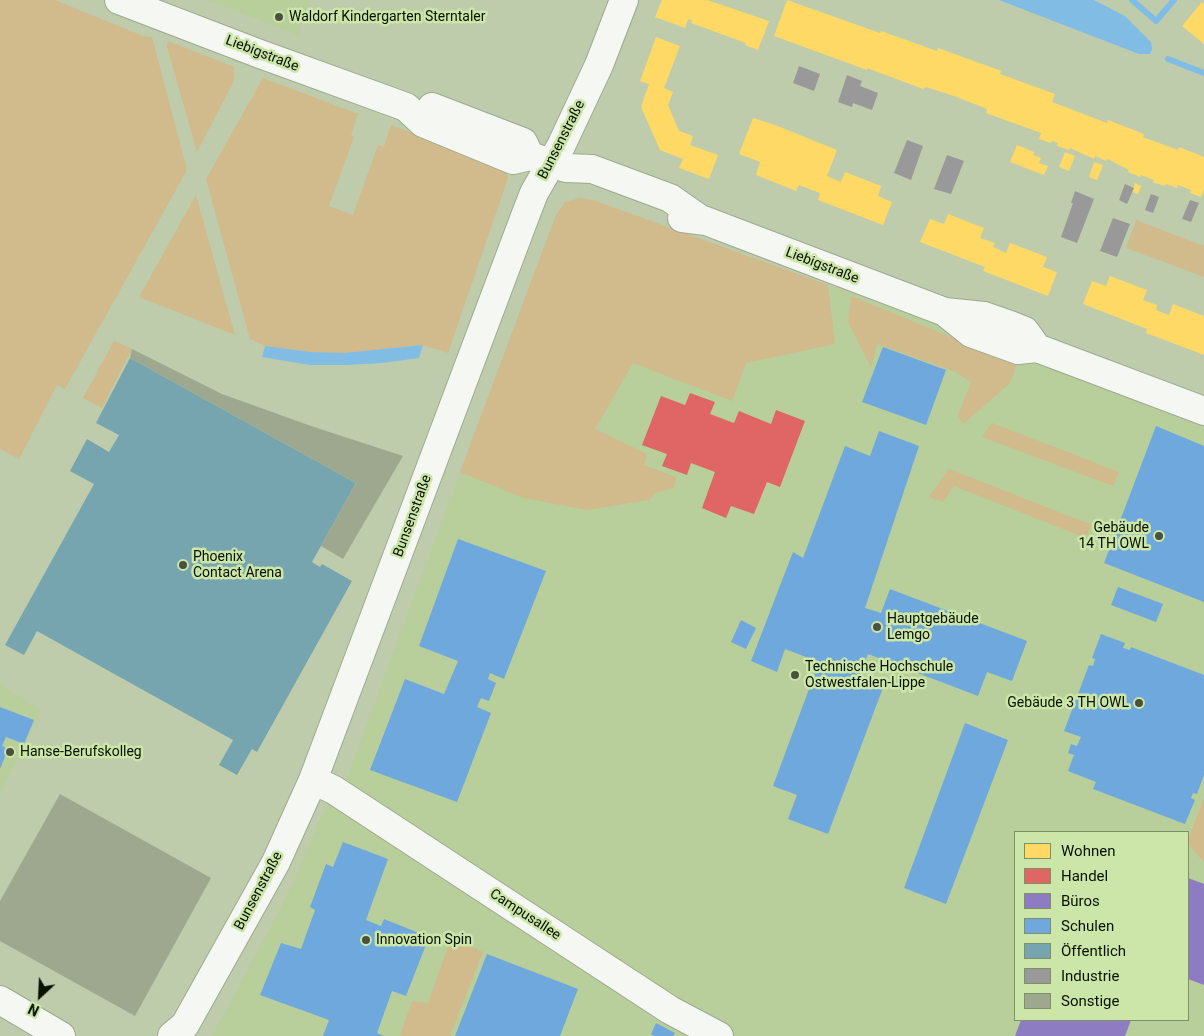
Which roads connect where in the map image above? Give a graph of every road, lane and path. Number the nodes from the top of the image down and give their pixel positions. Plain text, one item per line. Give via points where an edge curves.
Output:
1 (119, 0) edge
2 (624, 0) edge
3 (549, 163) junction
4 (1204, 411) edge
5 (324, 785) junction
6 (0, 1000) edge
7 (181, 1032) edge
8 (61, 1036) edge
9 (719, 1036) edge

1 - 3 street, Liebigstraße via 406,107 423,122 513,160
2 - 3 street, Bunsenstraße via 599,65
3 - 4 street, Liebigstraße via 583,185 669,217 700,219 945,312 971,333 1018,350 1037,348
3 - 5 street, Bunsenstraße via 524,219
5 - 7 street, Bunsenstraße via 276,862
5 - 9 street, Campusallee via 670,1010
6 - 8 street

